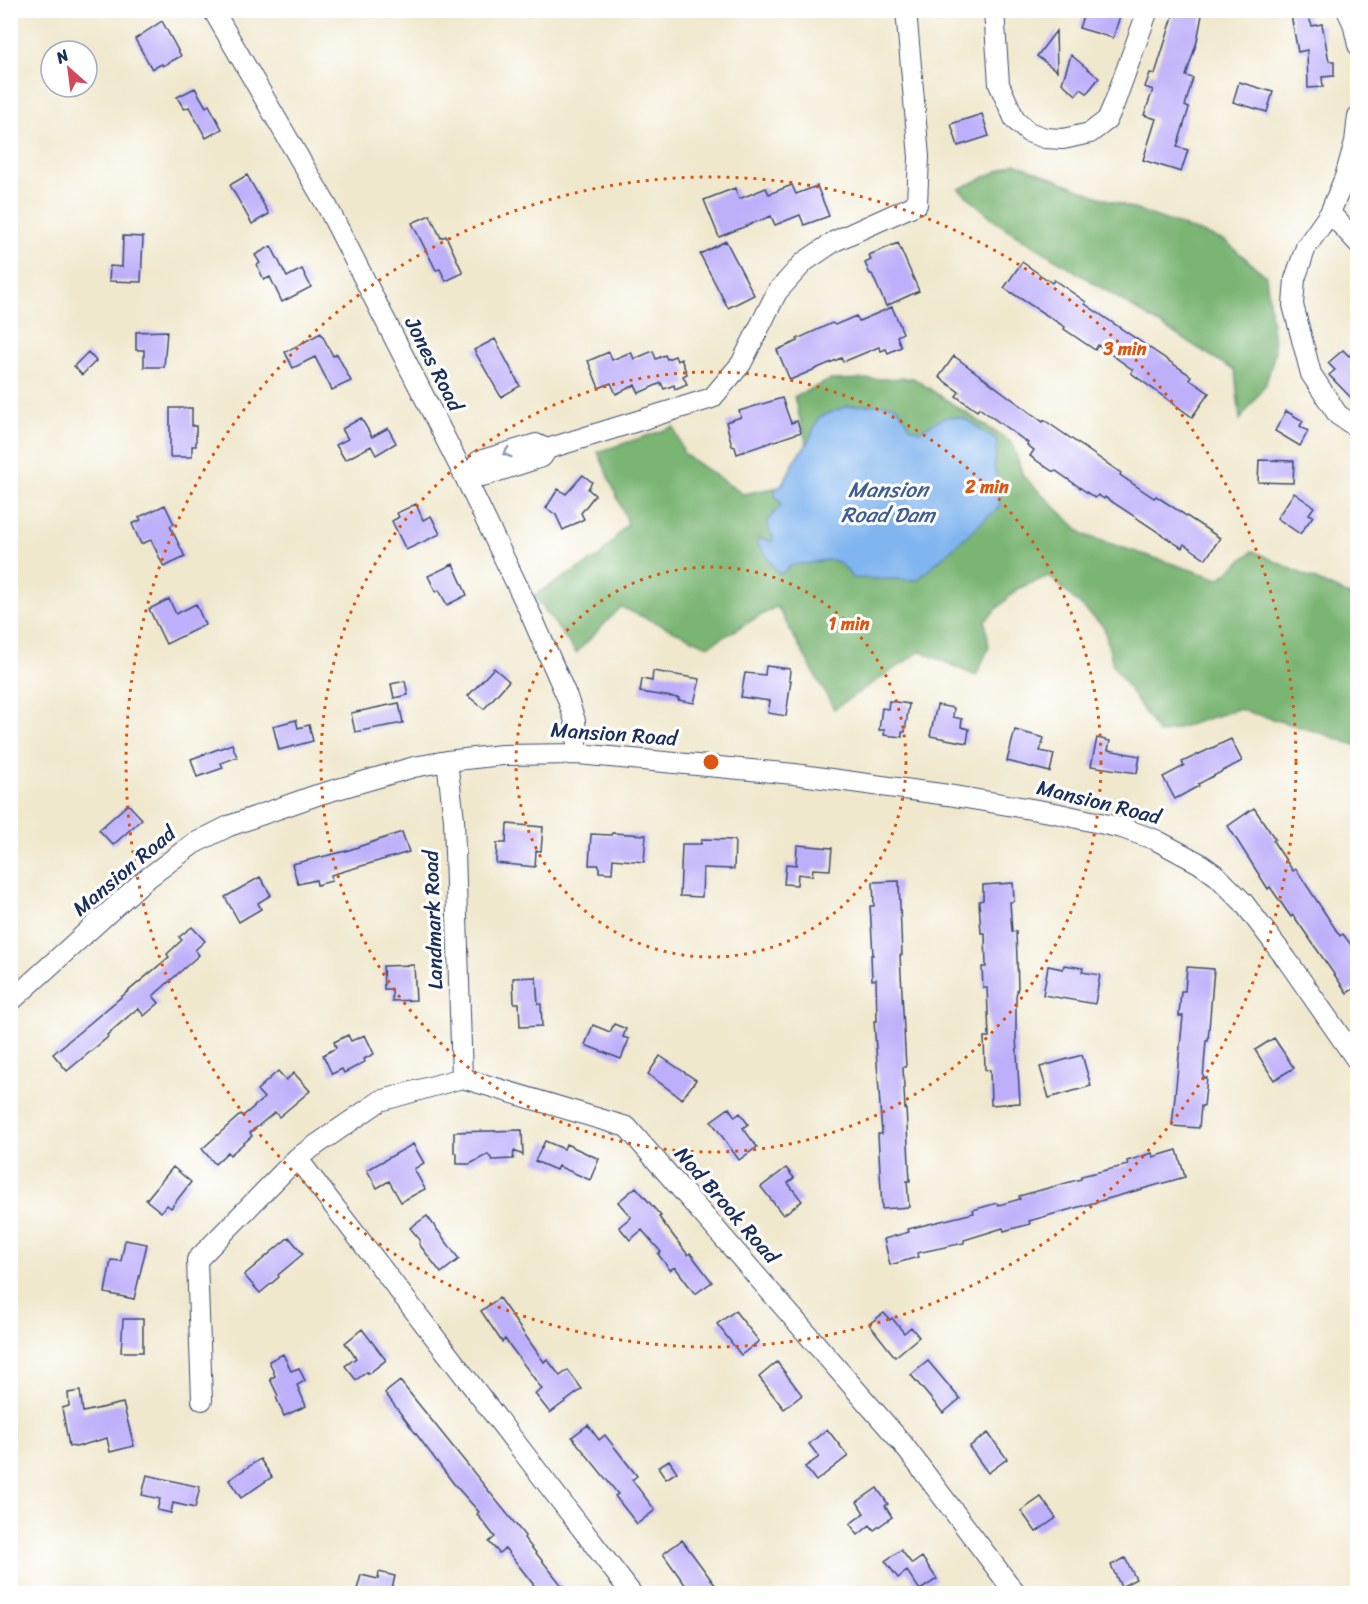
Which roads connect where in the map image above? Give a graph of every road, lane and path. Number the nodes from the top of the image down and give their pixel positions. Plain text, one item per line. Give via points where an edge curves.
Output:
1 (213, 10) edge
2 (906, 10) edge
3 (994, 10) edge
4 (1148, 10) edge
5 (1347, 10) edge
6 (1358, 45) edge
7 (1358, 116) edge
8 (1330, 213) junction
9 (1358, 243) edge
10 (1358, 428) edge
11 (469, 475) junction
12 (578, 754) junction
13 (447, 761) junction
14 (10, 1002) edge
15 (1358, 1062) edge
16 (462, 1078) junction
17 (297, 1158) junction
18 (202, 1400) dead end
19 (633, 1593) edge
20 (1016, 1593) edge

1 - 11 street, Jones Road via 327,206
2 - 11 street via 919,157 917,204 835,242 804,262 777,292 741,364 712,398 548,449 536,444 479,461
3 - 4 street via 999,84 1015,120 1028,132 1064,139 1090,133 1107,120
5 - 6 street
7 - 8 street via 1345,177
8 - 9 street
8 - 10 street via 1306,247 1295,279 1293,304 1311,374 1338,415
11 - 12 street, Jones Road via 563,687 575,721
12 - 13 street, Mansion Road
12 - 15 street, Mansion Road via 794,774 948,795 1122,828 1156,840 1199,863 1243,902
13 - 14 street, Mansion Road via 317,795 248,818 202,839 141,883
13 - 16 street, Landmark Road via 454,819
16 - 17 street via 380,1101
16 - 20 street, Nod Brook Road via 627,1126 902,1443
17 - 18 street via 197,1260
17 - 19 street

